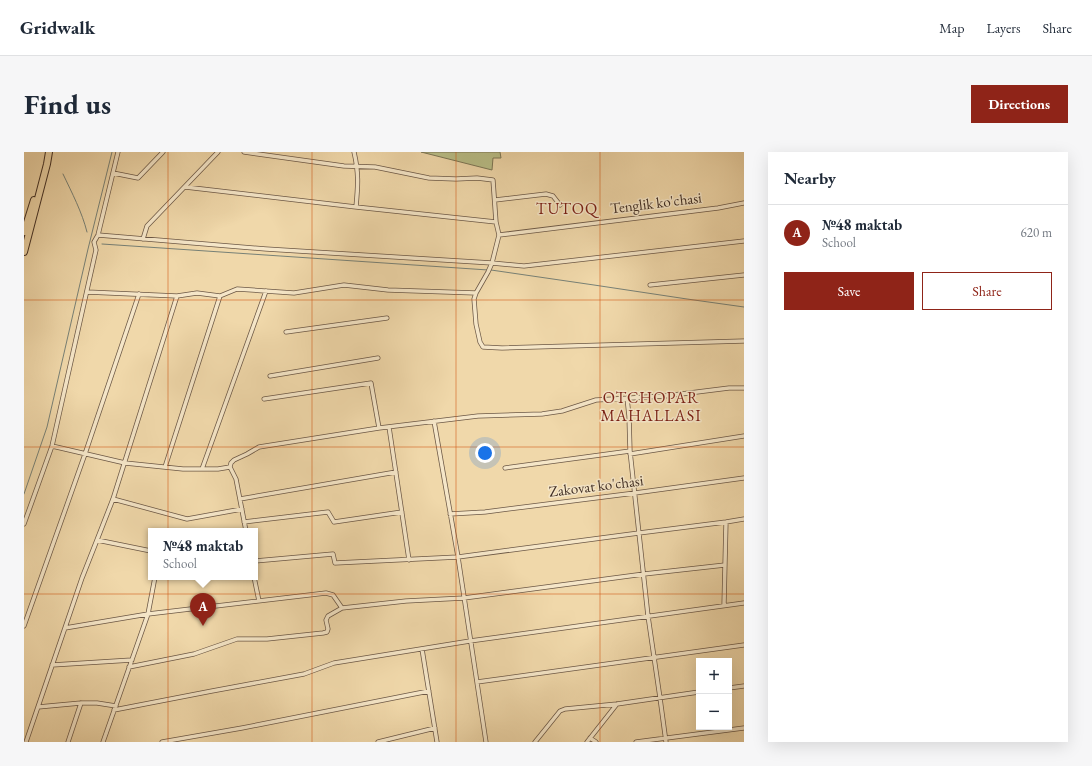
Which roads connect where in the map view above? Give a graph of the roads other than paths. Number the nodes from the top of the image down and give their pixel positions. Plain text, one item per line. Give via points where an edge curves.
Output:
1 (45, 152) edge
2 (49, 152) edge
3 (118, 152) edge
4 (163, 152) edge
5 (218, 152) edge
6 (244, 152) edge
7 (354, 152) edge
8 (358, 166) junction
9 (113, 172) junction
10 (185, 187) junction
11 (495, 200) junction
12 (744, 203) edge
13 (560, 205) dead end
14 (356, 208) junction
15 (496, 222) junction
16 (24, 232) edge
17 (98, 235) junction
18 (498, 235) junction
19 (143, 239) junction
20 (744, 241) edge
21 (24, 252) edge
22 (491, 264) junction
23 (744, 275) edge
24 (650, 285) dead end
25 (266, 291) junction
26 (87, 292) junction
27 (476, 293) junction
28 (139, 294) junction
29 (177, 296) junction
30 (220, 296) junction
31 (387, 318) dead end
32 (286, 332) dead end
33 (744, 341) edge
34 (378, 358) dead end
35 (270, 376) dead end
36 (744, 388) edge
37 (627, 398) junction
38 (264, 399) dead end
39 (434, 421) junction
40 (389, 427) junction
41 (379, 428) junction
42 (744, 436) edge
43 (52, 446) junction
44 (630, 453) junction
45 (86, 454) junction
46 (125, 463) junction
47 (165, 467) junction
48 (230, 467) junction
49 (505, 468) dead end
50 (202, 469) junction
51 (396, 472) junction
52 (744, 478) edge
53 (635, 493) junction
54 (113, 499) junction
55 (240, 499) junction
56 (242, 509) junction
57 (402, 512) junction
58 (450, 514) junction
59 (744, 519) edge
60 (244, 522) junction
61 (726, 522) junction
62 (24, 524) edge
63 (245, 528) edge
64 (639, 532) junction
65 (98, 540) junction
66 (148, 550) edge
67 (458, 557) junction
68 (409, 560) junction
69 (258, 561) edge
70 (725, 565) junction
71 (644, 574) junction
72 (154, 580) edge
73 (255, 580) edge
74 (464, 598) junction
75 (259, 601) junction
76 (744, 602) edge
77 (724, 605) junction
78 (342, 608) junction
79 (148, 614) junction
80 (648, 616) junction
81 (24, 626) edge
82 (65, 628) junction
83 (470, 641) junction
84 (744, 645) edge
85 (422, 648) junction
86 (654, 657) junction
87 (132, 660) junction
88 (52, 665) junction
89 (129, 667) junction
90 (477, 682) junction
91 (744, 686) edge
92 (732, 688) edge
93 (428, 691) junction
94 (696, 692) edge
95 (660, 698) junction
96 (82, 703) junction
97 (617, 704) junction
98 (38, 707) junction
99 (115, 708) junction
100 (435, 728) junction
101 (744, 728) edge
102 (588, 740) edge
103 (666, 740) edge
104 (26, 742) edge
105 (68, 742) edge
106 (103, 742) edge
107 (162, 742) edge
108 (378, 742) edge
109 (437, 742) edge
110 (486, 742) edge
111 (535, 742) edge
112 (596, 742) edge
113 (636, 742) edge

1 - 16 highway
2 - 21 highway
3 - 9 street
4 - 9 street via 138,178
5 - 10 street
6 - 8 street
7 - 8 street
8 - 11 street via 429,178 493,180
8 - 14 street
9 - 17 street
10 - 14 street
10 - 19 street via 147,226
11 - 13 street via 546,194 553,196
11 - 15 street
12 - 18 street, Tenglik ko'chasi
14 - 15 street
15 - 18 street
17 - 19 street
17 - 26 street via 94,242 96,250
18 - 22 street
19 - 22 street
20 - 22 street via 524,266
22 - 27 street
23 - 24 street
25 - 27 street via 294,293 344,285 388,290
25 - 30 street via 237,289
25 - 50 street
26 - 28 street
26 - 43 street
27 - 33 street via 476,324 480,342 484,347
28 - 29 street
28 - 45 street
29 - 30 street via 197,293
29 - 46 street
30 - 47 street
31 - 32 street
34 - 35 street
36 - 37 street
37 - 39 street via 596,400 562,411 542,414 478,416
37 - 44 street
38 - 41 street via 371,383
39 - 40 street
39 - 58 street
40 - 41 street
40 - 51 street
41 - 48 street via 259,446 234,460
42 - 44 street
43 - 45 street
43 - 62 street
44 - 49 street
44 - 53 street
45 - 46 street
45 - 81 street
46 - 47 street
46 - 54 street
47 - 50 street
48 - 50 street via 218,470
48 - 55 street via 236,478
51 - 55 street
51 - 57 street
52 - 53 street, Zakovat ko'chasi
53 - 58 street, Zakovat ko'chasi via 486,512
53 - 64 street
54 - 56 street via 187,519
54 - 65 street
55 - 56 street
56 - 60 street
57 - 60 street via 334,522 328,512
57 - 68 street
58 - 67 street
59 - 61 street
60 - 63 street
61 - 64 street
61 - 70 street
64 - 67 street
64 - 71 street
65 - 66 street
65 - 82 street
67 - 68 street
67 - 74 street
68 - 69 street via 335,564 333,554
70 - 71 street
70 - 77 street
71 - 74 street
71 - 80 street
72 - 79 street
73 - 75 street
74 - 78 street
74 - 83 street
75 - 78 street via 326,593 333,595
75 - 79 street
76 - 77 street
77 - 80 street
78 - 89 street via 328,616 328,629 323,634 237,639 194,654
79 - 82 street
79 - 87 street
80 - 83 street
80 - 86 street
82 - 88 street
83 - 85 street
83 - 90 street
84 - 86 street
85 - 93 street
85 - 99 street via 334,663 304,674
86 - 90 street
86 - 95 street
87 - 88 street
87 - 89 street
88 - 98 street
89 - 99 street
90 - 110 street
91 - 92 street
93 - 100 street
93 - 107 street
94 - 95 street
95 - 97 street
95 - 103 street
96 - 98 street
96 - 99 street via 97,703
96 - 105 street
97 - 102 street
97 - 111 street via 560,710
98 - 104 street
99 - 106 street
100 - 108 street
100 - 109 street
101 - 103 street
102 - 112 street
103 - 113 street

